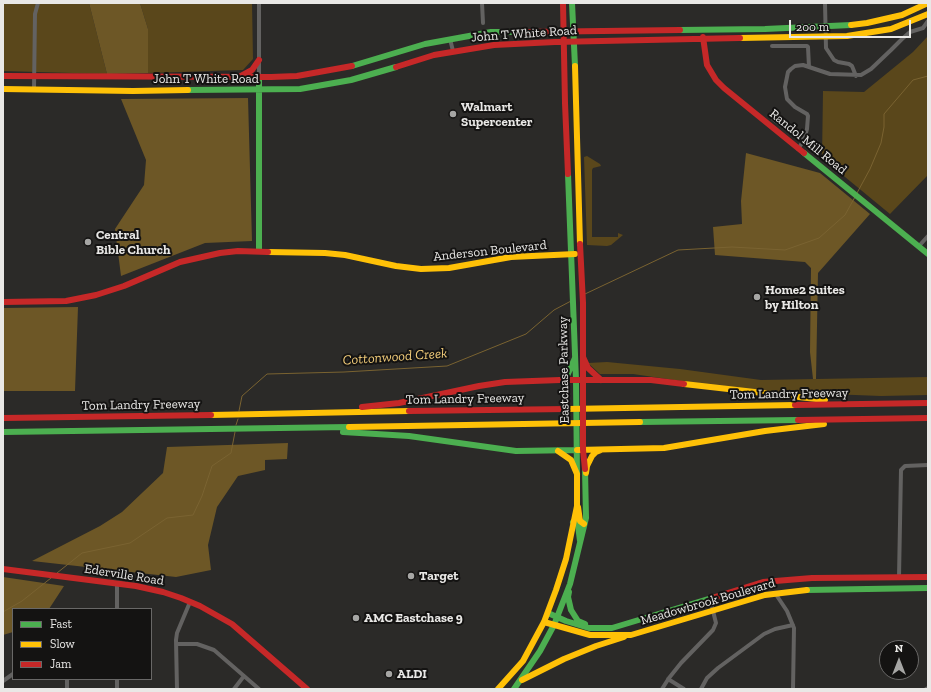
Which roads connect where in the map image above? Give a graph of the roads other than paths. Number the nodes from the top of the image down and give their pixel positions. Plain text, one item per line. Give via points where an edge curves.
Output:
1 (38, 3) edge
2 (259, 3) edge
3 (482, 3) edge
4 (563, 3) edge
5 (572, 3) edge
6 (825, 3) edge
7 (928, 3) edge
8 (927, 18) edge
9 (482, 23) dead end
10 (826, 26) junction
11 (702, 30) junction
12 (565, 31) junction
13 (574, 31) junction
14 (826, 37) junction
15 (450, 39) junction
16 (703, 40) junction
17 (565, 41) junction
18 (574, 41) junction
19 (772, 46) dead end
20 (453, 51) junction
21 (259, 60) junction
22 (809, 67) junction
23 (3, 76) edge
24 (34, 76) junction
25 (856, 76) junction
26 (239, 77) junction
27 (259, 77) junction
28 (3, 89) edge
29 (34, 89) junction
30 (259, 90) junction
31 (772, 118) dead end
32 (804, 140) junction
33 (798, 149) junction
34 (567, 152) junction
35 (577, 152) junction
36 (928, 236) edge
37 (919, 246) junction
38 (259, 251) junction
39 (572, 254) junction
40 (581, 254) junction
41 (928, 254) edge
42 (3, 302) edge
43 (583, 356) junction
44 (575, 358) junction
45 (560, 380) junction
46 (576, 380) junction
47 (583, 380) junction
48 (601, 380) junction
49 (928, 403) edge
50 (866, 404) junction
51 (319, 412) junction
52 (3, 418) edge
53 (928, 418) edge
54 (865, 419) junction
55 (258, 428) junction
56 (3, 432) edge
57 (581, 437) junction
58 (580, 450) junction
59 (601, 450) junction
60 (558, 451) junction
61 (926, 465) edge
62 (586, 473) junction
63 (577, 474) junction
64 (577, 506) junction
65 (573, 522) junction
66 (584, 524) junction
67 (580, 542) junction
68 (3, 569) edge
69 (928, 577) edge
70 (899, 578) junction
71 (773, 581) junction
72 (117, 583) junction
73 (570, 584) junction
74 (899, 588) junction
75 (928, 588) edge
76 (775, 593) junction
77 (710, 599) junction
78 (190, 602) junction
79 (117, 608) edge
80 (714, 611) junction
81 (548, 613) junction
82 (557, 617) junction
83 (544, 622) junction
84 (793, 625) junction
85 (554, 626) junction
86 (593, 628) junction
87 (631, 635) junction
88 (176, 644) junction
89 (12, 675) edge
90 (244, 676) junction
91 (668, 679) junction
92 (520, 680) junction
93 (3, 681) edge
94 (177, 689) edge
95 (234, 689) edge
96 (259, 689) edge
97 (307, 689) edge
98 (498, 689) edge
99 (514, 689) edge
100 (662, 689) edge
101 (684, 689) edge
102 (701, 689) edge
103 (793, 689) edge

1 - 24 street via 35,14
2 - 21 street
3 - 9 street
4 - 12 main road
5 - 13 main road
6 - 10 street
7 - 10 main road, John T White Road via 902,15 867,23
8 - 14 main road, John T White Road via 872,33
8 - 25 street via 923,28 910,32 864,74
10 - 11 main road, John T White Road
10 - 14 street
11 - 13 main road, John T White Road
11 - 16 main road, Randol Mill Road
12 - 13 main road, John T White Road
12 - 15 main road, John T White Road via 491,32
12 - 17 main road, Eastchase Parkway
13 - 18 main road, Eastchase Parkway
14 - 16 main road, John T White Road
14 - 25 street via 826,48 834,60 852,66
15 - 20 street
15 - 27 main road, John T White Road via 342,69 297,76
16 - 18 main road, John T White Road
16 - 33 main road, Randol Mill Road via 707,65 716,80
17 - 18 main road, John T White Road
17 - 20 main road, John T White Road via 494,45
17 - 34 main road, Eastchase Parkway
18 - 35 main road, Eastchase Parkway
19 - 22 street via 807,46
20 - 30 main road, John T White Road via 351,80 300,89
21 - 26 main road via 252,70
21 - 27 street
22 - 25 street via 830,74
22 - 32 street via 803,65 791,69 785,87 790,102 808,116
23 - 24 main road, John T White Road
24 - 26 main road, John T White Road
24 - 29 street
26 - 27 main road, John T White Road
27 - 30 main road
28 - 29 main road, John T White Road
29 - 30 main road, John T White Road
30 - 38 main road
31 - 32 street
32 - 33 street
33 - 37 main road, Randol Mill Road
34 - 35 main road
34 - 39 main road, Eastchase Parkway
35 - 40 main road, Eastchase Parkway
36 - 37 street
37 - 41 main road, Randol Mill Road
38 - 39 main road, Anderson Boulevard via 325,252 421,269 449,268 511,257
38 - 42 main road, Anderson Boulevard via 220,253 191,259 124,286 85,297 58,301
39 - 40 main road, Anderson Boulevard
39 - 44 main road, Eastchase Parkway
40 - 43 main road, Eastchase Parkway
43 - 47 main road, Eastchase Parkway
43 - 48 main road via 588,368
44 - 45 main road via 566,378
44 - 46 main road, Eastchase Parkway
45 - 46 main road
45 - 51 main road via 505,382 399,403
46 - 47 main road
46 - 57 main road, Eastchase Parkway
47 - 48 main road
47 - 57 main road, Eastchase Parkway
48 - 50 main road via 651,380 739,392
49 - 50 main road, Tom Landry Freeway
50 - 51 main road, Tom Landry Freeway
51 - 52 main road, Tom Landry Freeway
53 - 54 main road, Tom Landry Freeway
54 - 55 main road, Tom Landry Freeway
54 - 59 main road via 765,431 664,448
55 - 56 main road, Tom Landry Freeway
55 - 60 main road via 268,431 409,436 516,451
57 - 58 main road, Eastchase Parkway
58 - 59 main road
58 - 60 main road
58 - 62 main road, Eastchase Parkway
58 - 63 main road, Eastchase Parkway
59 - 62 main road via 592,456
60 - 63 main road via 571,460
61 - 70 street via 905,466 901,470
62 - 66 main road, Eastchase Parkway via 587,503
63 - 64 main road, Eastchase Parkway
64 - 65 main road, Eastchase Parkway
64 - 66 main road via 580,521
65 - 67 main road via 578,525
65 - 81 main road, Eastchase Parkway via 566,559
66 - 67 main road, Eastchase Parkway
67 - 73 main road, Eastchase Parkway
68 - 72 main road, Ederville Road
69 - 70 main road, Meadowbrook Boulevard
70 - 71 main road, Meadowbrook Boulevard via 812,578
70 - 74 main road
71 - 76 main road
71 - 77 main road, Meadowbrook Boulevard
72 - 78 main road, Ederville Road via 162,592
72 - 79 street
73 - 82 main road, Eastchase Parkway
73 - 86 main road via 568,597 571,610 578,621
74 - 75 main road, Meadowbrook Boulevard
74 - 76 main road, Meadowbrook Boulevard
76 - 80 main road, Meadowbrook Boulevard
76 - 84 street
77 - 80 street
77 - 86 main road, Meadowbrook Boulevard via 612,628
78 - 88 street via 177,633
78 - 97 main road, Ederville Road via 222,618 245,634
80 - 87 main road, Meadowbrook Boulevard
80 - 91 street via 716,623 713,630
81 - 82 main road, Meadowbrook Boulevard
81 - 83 main road, Eastchase Parkway
82 - 85 main road, Eastchase Parkway
82 - 86 main road, Meadowbrook Boulevard
83 - 85 main road, Meadowbrook Boulevard
83 - 98 main road, Eastchase Parkway via 522,661
84 - 102 street via 775,628 764,634 718,668 707,678
84 - 103 street
85 - 87 main road, Meadowbrook Boulevard via 590,635
85 - 92 main road, Eastchase Parkway
87 - 92 main road via 596,646
88 - 90 street via 197,644 208,648 222,656
88 - 94 street
89 - 93 street
90 - 95 street
90 - 96 street
91 - 100 street
91 - 101 street
92 - 99 main road, Eastchase Parkway

